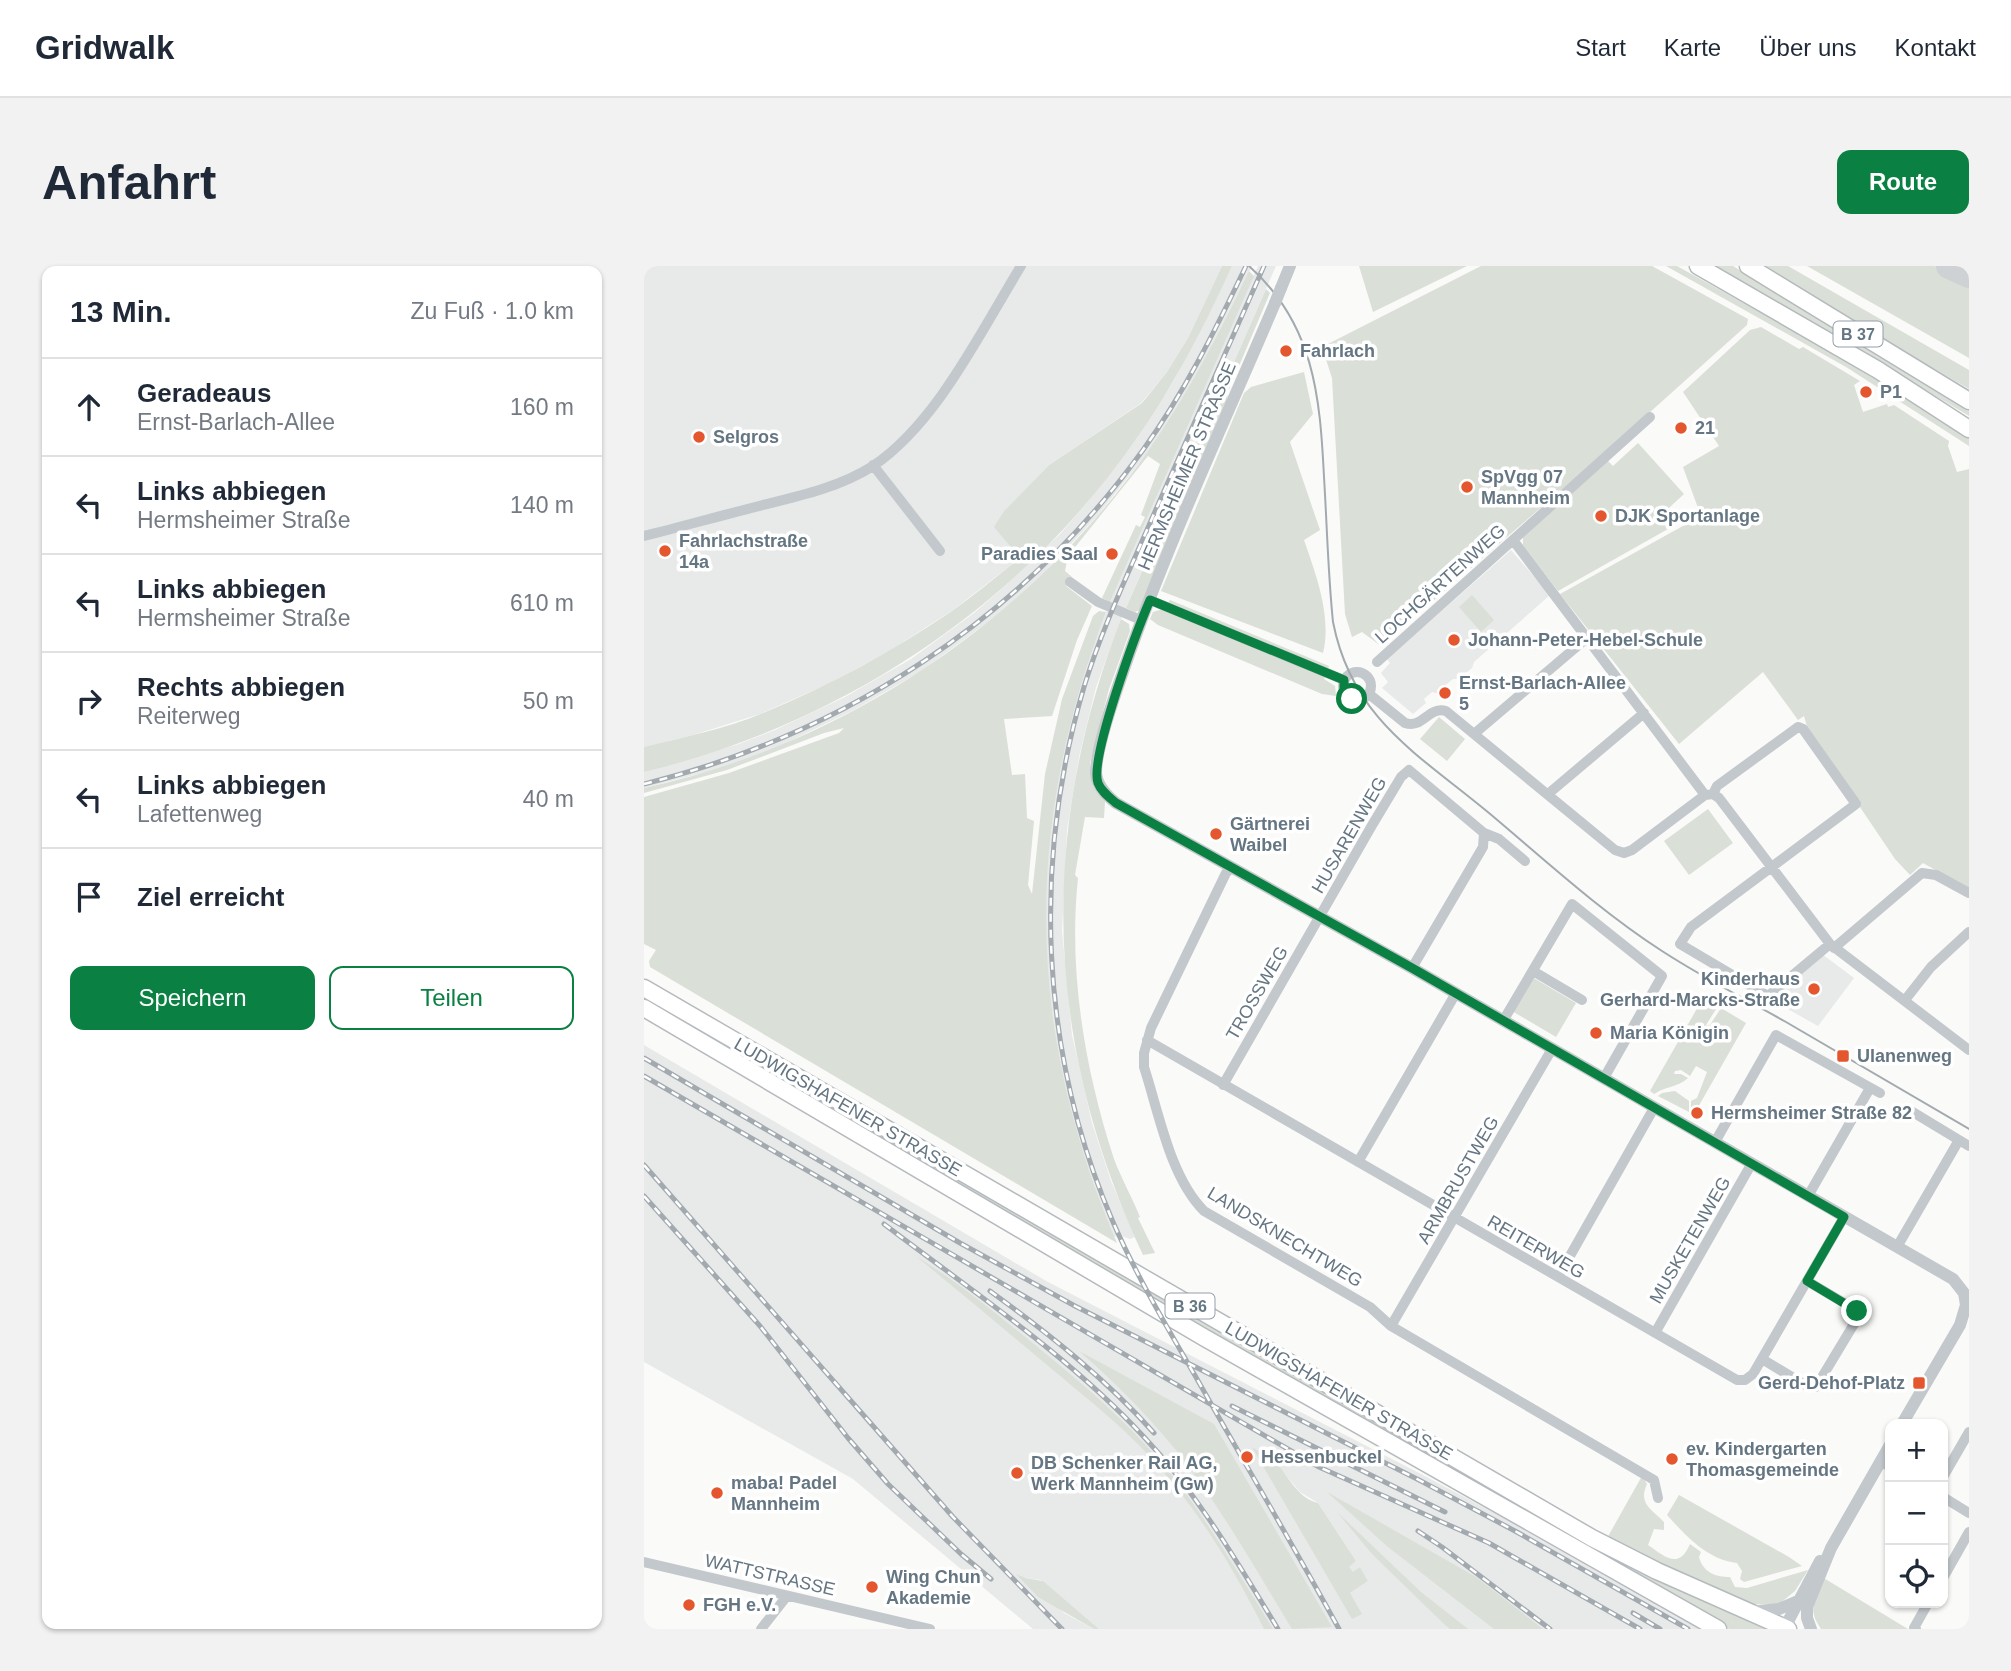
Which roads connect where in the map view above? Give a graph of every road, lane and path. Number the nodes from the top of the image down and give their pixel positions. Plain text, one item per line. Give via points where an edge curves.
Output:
1 (1021, 266) edge
2 (1290, 266) edge
3 (1698, 266) edge
4 (1748, 266) edge
5 (1969, 401) edge
6 (1650, 417) dead end
7 (1969, 429) edge
8 (873, 466) junction
9 (644, 536) edge
10 (1513, 540) junction
11 (940, 551) dead end
12 (1070, 582) dead end
13 (1150, 600) junction
14 (1141, 620) junction
15 (1588, 637) junction
16 (1377, 662) dead end
17 (1344, 680) junction
18 (1369, 694) junction
19 (1644, 713) junction
20 (1474, 734) junction
21 (1548, 794) junction
22 (1709, 794) junction
23 (1485, 833) junction
24 (1525, 861) dead end
25 (1231, 868) junction
26 (1772, 868) junction
27 (1969, 893) edge
28 (1319, 918) junction
29 (1969, 932) edge
30 (1832, 946) junction
31 (1412, 968) junction
32 (1533, 971) junction
33 (644, 988) edge
34 (1456, 993) junction
35 (1581, 1000) dead end
36 (1905, 1000) junction
37 (644, 1008) edge
38 (1503, 1021) junction
39 (1147, 1040) junction
40 (1552, 1049) junction
41 (1969, 1050) edge
42 (1604, 1078) junction
43 (1223, 1085) junction
44 (1654, 1108) junction
45 (1911, 1111) dead end
46 (1959, 1140) junction
47 (1715, 1142) junction
48 (1969, 1146) edge
49 (1357, 1162) junction
50 (1752, 1163) junction
51 (1808, 1196) junction
52 (1844, 1217) junction
53 (1454, 1218) junction
54 (1897, 1247) junction
55 (1558, 1277) junction
56 (1807, 1281) junction
57 (1965, 1286) edge
58 (1391, 1326) junction
59 (1965, 1327) edge
60 (1655, 1333) junction
61 (1762, 1359) junction
62 (1905, 1419) edge
63 (1969, 1432) edge
64 (1885, 1464) edge
65 (1948, 1468) edge
66 (1658, 1498) dead end
67 (1948, 1500) edge
68 (1969, 1513) edge
69 (1969, 1532) edge
70 (1832, 1548) junction
71 (644, 1562) edge
72 (1948, 1568) edge
73 (787, 1596) junction
74 (1798, 1601) junction
75 (1925, 1608) edge
76 (1751, 1612) junction
77 (1786, 1628) edge
78 (761, 1629) edge
79 (930, 1629) edge
80 (1718, 1629) edge
81 (1811, 1629) edge
82 (1916, 1629) edge

1 - 8 street via 950,382 917,426
2 - 13 street, HERMSHEIMER STRASSE, bridge
3 - 7 main road, B 37 via 1878,370
4 - 5 main road, B 37
6 - 10 street, LOCHGÄRTENWEG
8 - 9 street via 815,492
8 - 11 street
10 - 15 street
10 - 16 street, LOCHGÄRTENWEG
12 - 14 street via 1098,603
13 - 14 street, HERMSHEIMER STRASSE
13 - 17 street
14 - 25 street, HERMSHEIMER STRASSE via 1105,730 1098,783 1116,803
15 - 19 street
15 - 20 street
17 - 18 street via 1344,691 1352,699
17 - 18 street via 1354,672 1363,673 1372,684
18 - 20 street via 1405,723 1418,724 1439,709
19 - 21 street
19 - 22 street
20 - 21 street
21 - 22 street via 1624,853
22 - 26 street via 1719,798
22 - 26 street via 1793,729 1803,729 1856,804
23 - 24 street
23 - 28 street, HUSARENWEG via 1409,770
23 - 31 street via 1483,847
25 - 28 street, HERMSHEIMER STRASSE
25 - 39 street, LANDSKNECHTWEG
26 - 30 street
26 - 30 street via 1692,927 1679,944 1768,996
27 - 30 street via 1936,875 1922,873
28 - 31 street, HERMSHEIMER STRASSE
28 - 43 street, TROSSWEG
29 - 36 street via 1931,967
30 - 36 street
31 - 34 street, HERMSHEIMER STRASSE
32 - 35 street
32 - 38 street
32 - 42 street via 1572,904 1665,976
33 - 76 main road, LUDWIGSHAFENER STRASSE / B 36 via 1592,1538
34 - 38 street, HERMSHEIMER STRASSE
34 - 49 street
36 - 41 street
37 - 80 main road, LUDWIGSHAFENER STRASSE / B 36 via 1205,1338
38 - 40 street, HERMSHEIMER STRASSE
39 - 43 street, REITERWEG
39 - 58 street, LANDSKNECHTWEG via 1144,1068 1188,1194 1205,1211 1370,1307
40 - 42 street, HERMSHEIMER STRASSE
40 - 53 street, ARMBRUSTWEG
42 - 44 street, HERMSHEIMER STRASSE
43 - 49 street, REITERWEG
44 - 47 street, HERMSHEIMER STRASSE
44 - 55 street
45 - 46 street
46 - 48 street
46 - 54 street
47 - 50 street, HERMSHEIMER STRASSE
47 - 51 street via 1776,1035 1875,1091
49 - 53 street, REITERWEG
50 - 51 street, HERMSHEIMER STRASSE
50 - 60 street, MUSKETENWEG
51 - 52 street, HERMSHEIMER STRASSE
52 - 54 street, HERMSHEIMER STRASSE
52 - 56 street, REITERWEG
53 - 55 street, REITERWEG
53 - 58 street, ARMBRUSTWEG
54 - 57 street, HERMSHEIMER STRASSE
55 - 60 street, REITERWEG
56 - 61 street, REITERWEG
56 - 61 street via 1857,1311 1857,1319 1821,1382 1807,1386
57 - 59 street, HERMSHEIMER STRASSE
58 - 66 street, LANDSKNECHTWEG via 1654,1480
59 - 62 street, HERMSHEIMER STRASSE
60 - 61 street, REITERWEG via 1737,1380 1750,1377
63 - 65 street
64 - 70 street
67 - 68 street
69 - 72 street
70 - 74 street
70 - 81 street via 1807,1607
71 - 73 street, WATTSTRASSE
73 - 78 street
73 - 79 street, WATTSTRASSE
74 - 76 street
74 - 77 street
75 - 82 street
76 - 77 main road, LUDWIGSHAFENER STRASSE / B 36

